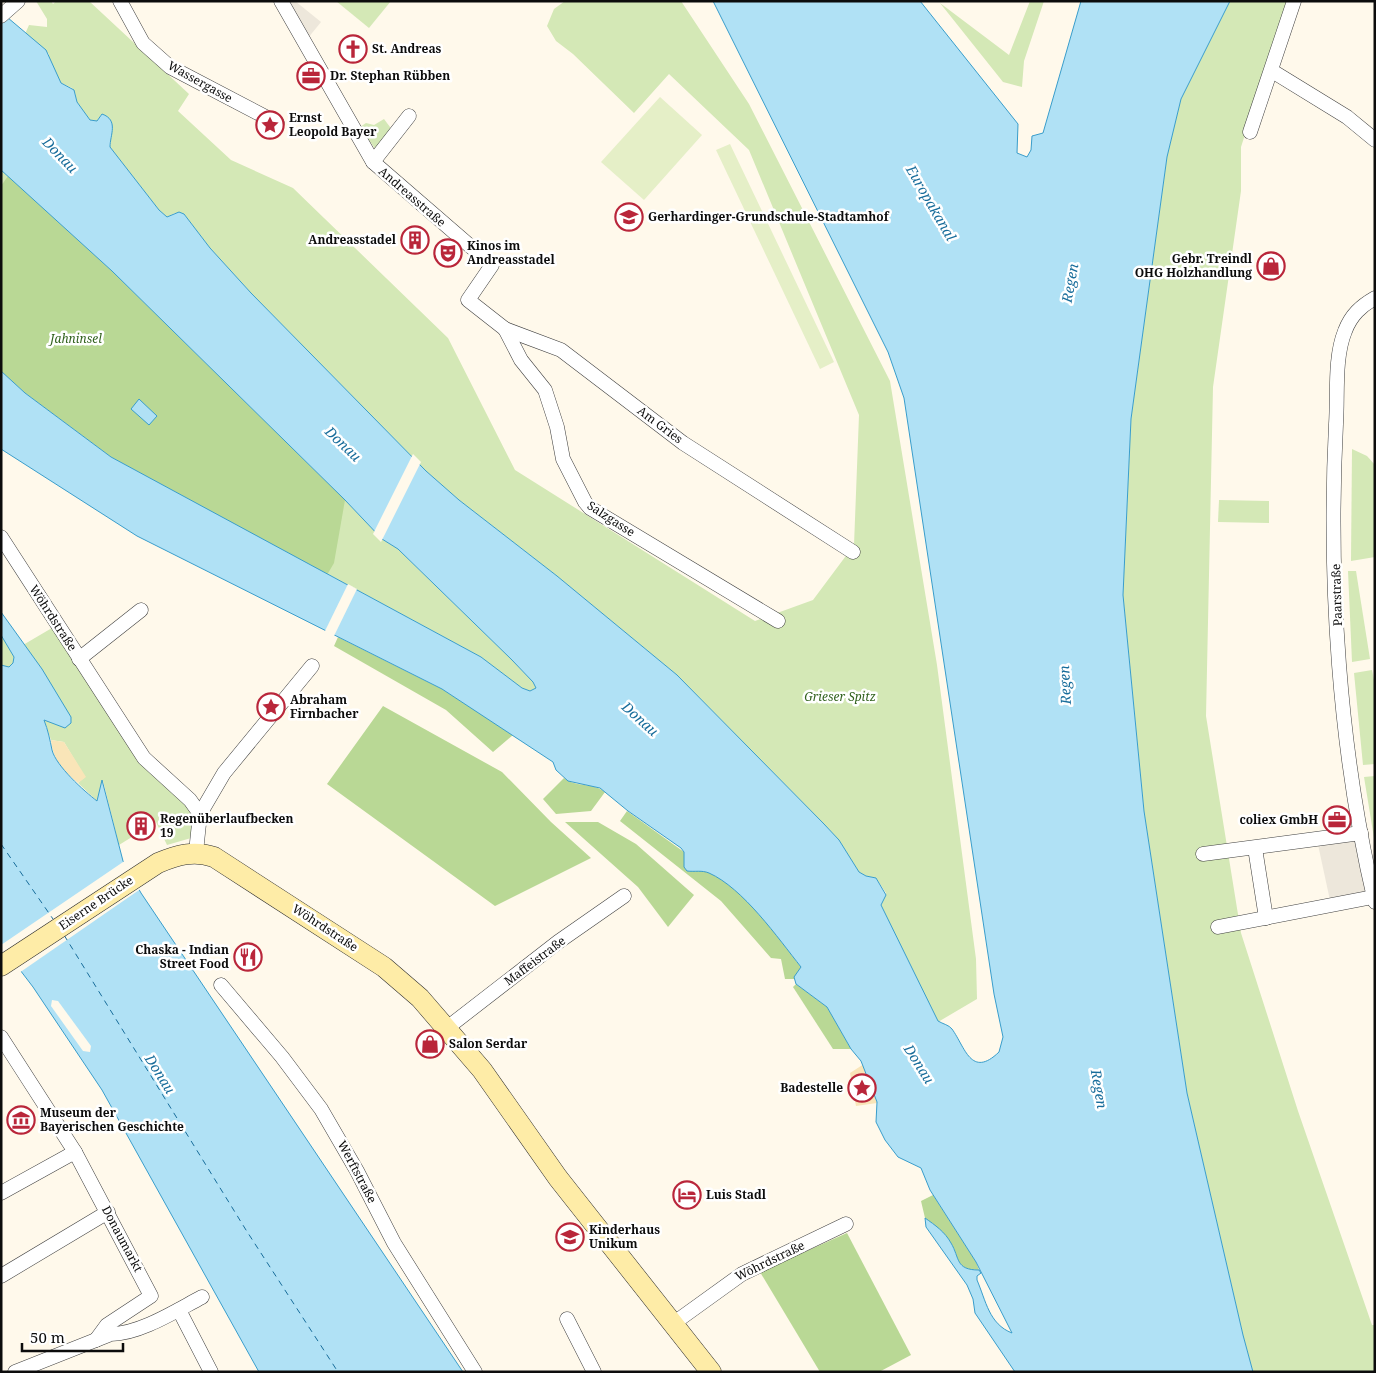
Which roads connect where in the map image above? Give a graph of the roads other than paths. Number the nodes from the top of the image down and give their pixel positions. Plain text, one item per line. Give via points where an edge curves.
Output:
1 (18, 1) edge
2 (120, 1) edge
3 (281, 1) edge
4 (1294, 1) edge
5 (1, 16) edge
6 (1272, 71) junction
7 (409, 116) dead end
8 (277, 123) dead end
9 (1250, 132) dead end
10 (1375, 140) edge
11 (373, 162) junction
12 (1375, 298) edge
13 (468, 300) joint
14 (505, 329) junction
15 (1, 537) edge
16 (853, 552) dead end
17 (141, 610) dead end
18 (778, 621) dead end
19 (79, 659) junction
20 (312, 666) dead end
21 (200, 814) junction
22 (1361, 833) junction
23 (1255, 848) junction
24 (196, 852) junction
25 (1203, 854) dead end
26 (624, 896) dead end
27 (1374, 900) edge
28 (1266, 918) junction
29 (1218, 927) dead end
30 (2, 965) edge
31 (221, 985) dead end
32 (447, 1028) junction
33 (1, 1037) edge
34 (6, 1054) edge
35 (75, 1152) junction
36 (1, 1194) edge
37 (108, 1212) junction
38 (846, 1224) dead end
39 (1, 1276) edge
40 (202, 1297) dead end
41 (179, 1310) junction
42 (567, 1319) dead end
43 (674, 1323) junction
44 (96, 1340) junction
45 (15, 1372) edge
46 (212, 1372) edge
47 (475, 1372) edge
48 (594, 1372) edge
49 (711, 1372) edge

1 - 5 street
2 - 8 street, Wassergasse via 143,43 170,67
3 - 11 street, Andreasstraße
4 - 6 street
6 - 9 street
6 - 10 street via 1347,117
7 - 11 street
11 - 13 street, Andreasstraße via 492,265
12 - 22 street, Paarstraße via 1351,318 1344,332 1340,349 1335,446 1337,617 1344,712
13 - 14 street, Am Gries
14 - 16 street, Am Gries via 560,350 683,443
14 - 18 street, Salzgasse via 521,360 546,390 563,460 590,508
15 - 19 street, Wöhrdstraße
17 - 19 street
19 - 21 street, Wöhrdstraße via 144,758 190,800
20 - 21 street via 224,773
21 - 24 street
22 - 23 street
22 - 27 street, Paarstraße
23 - 25 street
23 - 28 street
24 - 30 street, Eiserne Brücke via 173,857 142,873
24 - 32 street, Wöhrdstraße via 214,857 384,966
26 - 32 street, Maffeistraße via 558,942
27 - 28 street
28 - 29 street
31 - 47 street, Werftstraße via 321,1109 399,1251
32 - 43 street, Wöhrdstraße via 482,1070 558,1178
33 - 34 street, Donaumarkt
34 - 35 street, Donaumarkt
35 - 36 street
35 - 37 street, Donaumarkt via 96,1179
37 - 39 street
37 - 44 street, Donaumarkt via 151,1296 107,1325
38 - 43 street, Wöhrdstraße via 742,1274
40 - 41 street
41 - 44 street via 121,1334
41 - 46 street
42 - 48 street
43 - 49 street, Wöhrdstraße
44 - 45 street

